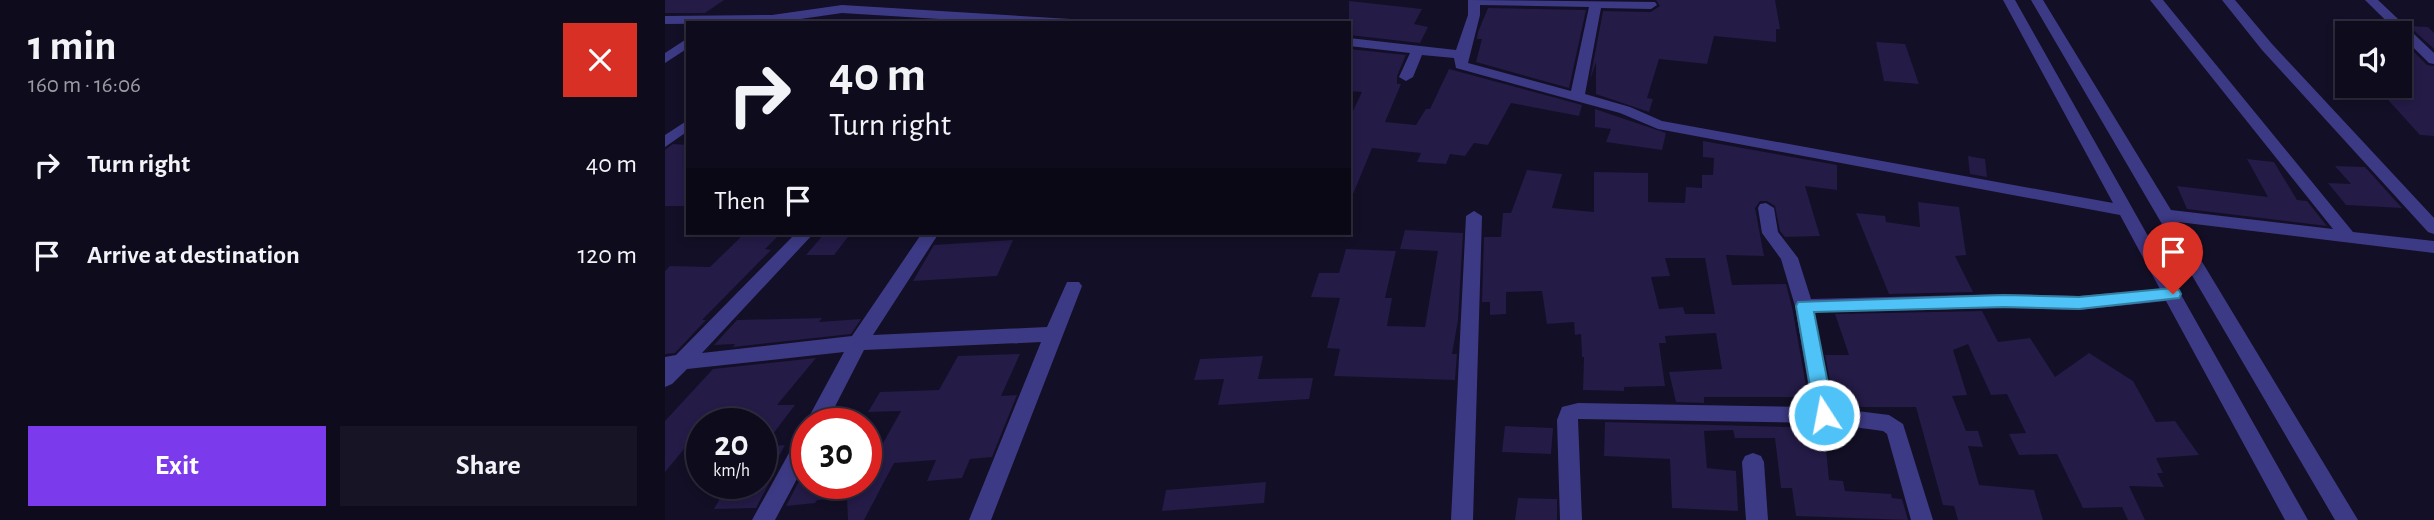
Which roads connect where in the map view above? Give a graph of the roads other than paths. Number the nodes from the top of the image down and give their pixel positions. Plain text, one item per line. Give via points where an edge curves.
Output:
1 (1474, 0) edge
2 (2009, 0) edge
3 (2037, 0) edge
4 (2156, 0) edge
5 (2228, 0) edge
6 (2371, 0) edge
7 (1589, 2) edge
8 (835, 5) edge
9 (1651, 5) dead end
10 (920, 11) junction
11 (816, 17) edge
12 (665, 20) edge
13 (691, 21) edge
14 (735, 21) edge
15 (909, 21) edge
16 (1010, 21) edge
17 (1351, 42) edge
18 (686, 44) edge
19 (1418, 49) junction
20 (1461, 55) junction
21 (665, 59) edge
22 (2434, 60) edge
23 (1406, 77) dead end
24 (1577, 97) junction
25 (686, 126) edge
26 (665, 142) edge
27 (1766, 208) dead end
28 (2127, 211) junction
29 (2165, 215) junction
30 (1474, 216) dead end
31 (2434, 228) edge
32 (804, 235) edge
33 (930, 235) edge
34 (2348, 237) junction
35 (2434, 247) edge
36 (1073, 286) dead end
37 (2173, 294) junction
38 (1804, 306) junction
39 (1054, 334) junction
40 (859, 344) junction
41 (673, 363) edge
42 (665, 379) edge
43 (824, 408) edge
44 (1824, 415) junction
45 (1753, 462) dead end
46 (791, 468) edge
47 (763, 520) edge
48 (980, 520) edge
49 (1462, 520) edge
50 (1571, 520) edge
51 (1757, 520) edge
52 (1922, 520) edge
53 (2297, 520) edge
54 (2347, 520) edge

1 - 7 street
1 - 20 street
2 - 28 street
3 - 29 street
4 - 34 street
5 - 31 street
6 - 22 street
7 - 9 street
7 - 24 street
8 - 10 street
8 - 11 street
10 - 15 street
10 - 16 street
11 - 14 street
12 - 13 street
17 - 19 street
18 - 21 street
19 - 20 street
19 - 23 street
20 - 24 street via 1461,65
24 - 28 street via 1658,125
25 - 26 street
27 - 38 street via 1770,233 1789,258
28 - 37 street
29 - 34 street
29 - 54 street
30 - 49 street
32 - 41 street
33 - 40 street
34 - 35 street
36 - 39 street
37 - 38 street via 2079,303
37 - 53 street
38 - 44 street
39 - 40 street
39 - 48 street
40 - 41 street
40 - 43 street
41 - 42 street
44 - 50 street via 1569,413
44 - 52 street via 1889,423 1896,430
45 - 51 street
46 - 47 street

